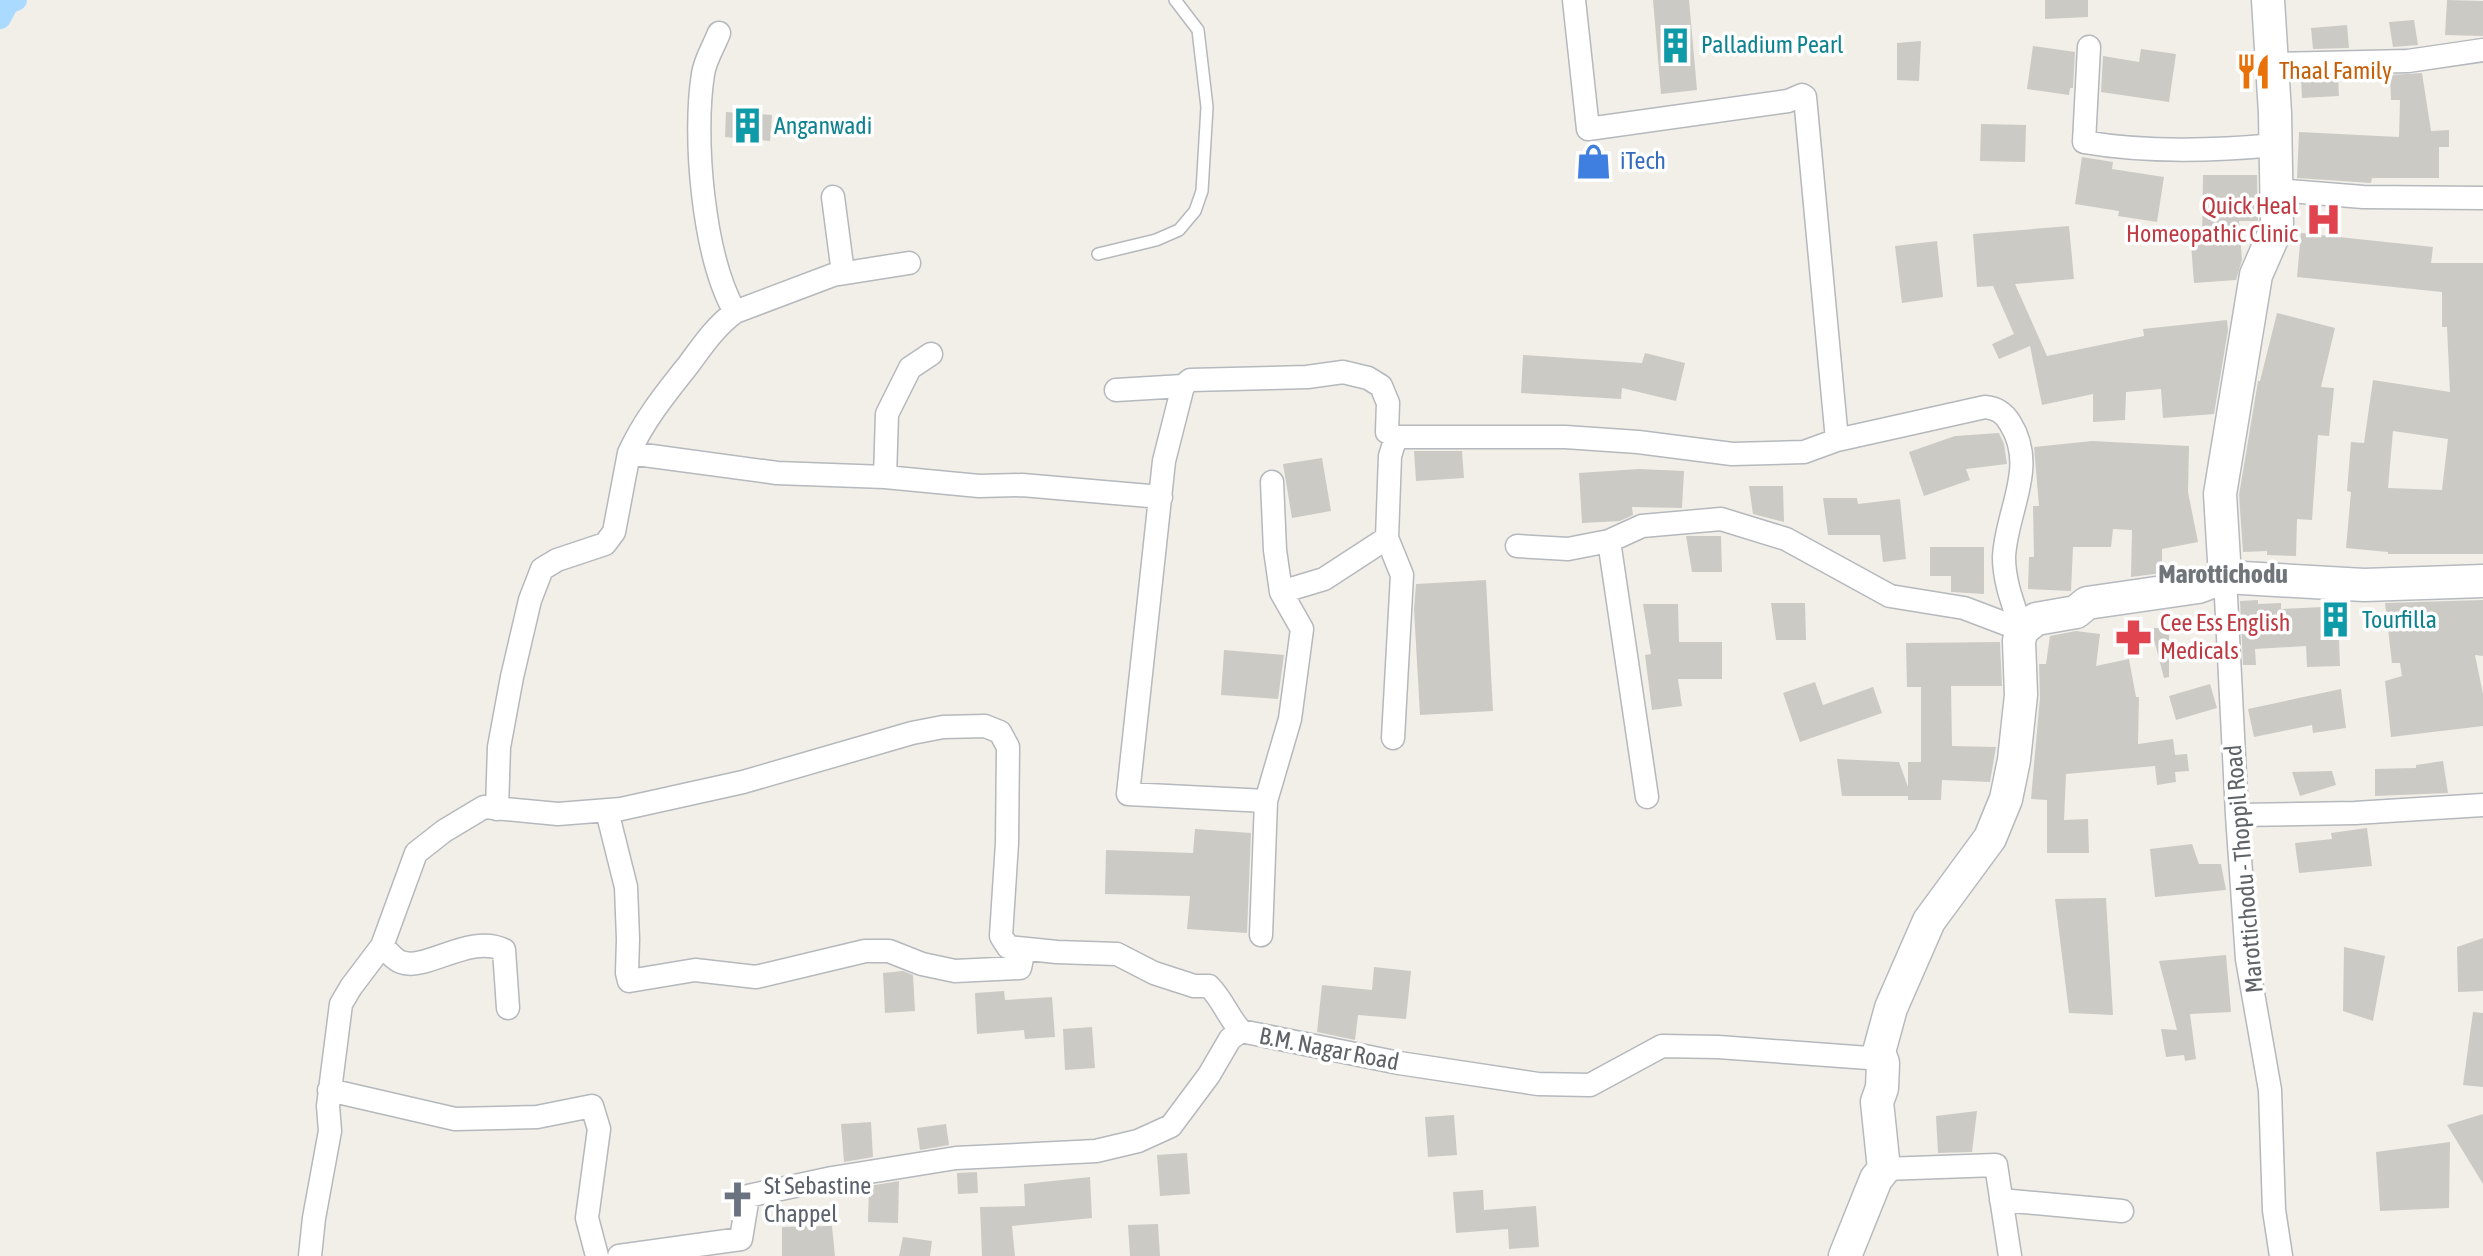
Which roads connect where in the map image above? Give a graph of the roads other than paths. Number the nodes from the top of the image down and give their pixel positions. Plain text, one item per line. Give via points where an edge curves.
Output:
1 (1175, 0) edge
2 (1574, 0) edge
3 (2268, 0) edge
4 (719, 33) dead end
5 (2089, 47) dead end
6 (2483, 50) edge
7 (2272, 64) junction
8 (2275, 145) junction
9 (2276, 190) junction
10 (833, 197) dead end
11 (2483, 198) edge
12 (1098, 254) dead end
13 (909, 263) dead end
14 (843, 273) junction
15 (735, 312) junction
16 (931, 354) dead end
17 (1183, 386) junction
18 (1116, 390) dead end
19 (1396, 437) junction
20 (1837, 440) junction
21 (629, 453) junction
22 (885, 477) junction
23 (1272, 482) dead end
24 (1161, 497) junction
25 (1387, 538) junction
26 (1609, 541) junction
27 (1517, 546) dead end
28 (2225, 577) junction
29 (2483, 581) edge
30 (1281, 592) junction
31 (2022, 630) junction
32 (1393, 738) dead end
33 (1647, 797) dead end
34 (1266, 801) junction
35 (2483, 805) edge
36 (497, 809) junction
37 (607, 811) junction
38 (2237, 815) junction
39 (1261, 935) dead end
40 (382, 946) junction
41 (1024, 949) junction
42 (508, 1008) dead end
43 (1241, 1031) junction
44 (1882, 1059) junction
45 (329, 1090) junction
46 (1884, 1169) junction
47 (2001, 1200) junction
48 (2122, 1211) dead end
49 (310, 1256) edge
50 (597, 1256) edge
51 (619, 1256) edge
52 (1845, 1256) edge
53 (2010, 1256) edge
54 (2281, 1256) edge

1 - 12 lane via 1198,30 1207,107 1202,191 1195,211 1179,230
2 - 20 street via 1588,129 1805,97
3 - 7 street, Marottichodu - Thoppil Road
4 - 15 street via 703,71 700,137 713,253
5 - 8 street via 2084,142 2179,150
6 - 7 street via 2408,61
7 - 8 street, Marottichodu - Thoppil Road
8 - 9 street, Marottichodu - Thoppil Road
9 - 11 street
9 - 28 street, Marottichodu - Thoppil Road via 2277,227 2256,275 2220,494
10 - 14 street
13 - 14 street
14 - 15 street
15 - 21 street via 719,324 654,408
16 - 22 street via 910,368 887,414
17 - 18 street
17 - 19 street via 1190,380 1343,372 1381,386 1388,403 1387,432
17 - 24 street via 1164,461
19 - 20 street via 1565,437 1732,454 1804,452
19 - 25 street via 1390,456
20 - 31 street via 1985,407 2005,416 2017,435 2023,468 2004,556
21 - 22 street via 777,473
21 - 36 street via 614,532 605,544 542,569 530,600 499,747
22 - 24 street
23 - 30 street
24 - 34 street via 1128,794
25 - 30 street via 1324,579
25 - 32 street via 1402,575
26 - 27 street via 1568,549
26 - 31 street via 1642,526 1721,519 1786,539 1890,596 1964,608
26 - 33 street
28 - 29 street via 2364,585
28 - 31 street via 2198,587 2087,603 2076,612 2036,619
28 - 38 street, Marottichodu - Thoppil Road
30 - 34 street via 1302,629 1290,719
31 - 44 street via 2021,695 2006,799 1990,838 1929,921 1891,1008 1879,1052
34 - 39 street
35 - 38 street
36 - 37 street
36 - 40 street via 484,807 416,853
37 - 41 street via 626,887 629,981 695,970 756,977 865,951 889,951 955,971 1020,968
37 - 41 street via 743,782 928,730 992,728 1008,747 1001,940
38 - 54 street, Marottichodu - Thoppil Road via 2247,959 2270,1090
40 - 42 street via 399,962 415,965 465,948 504,950
40 - 45 street via 341,1004
41 - 43 street via 1117,954 1154,973 1209,986
43 - 44 street, B.M. Nagar Road via 1538,1084 1590,1085 1662,1046
43 - 51 street, B.M. Nagar Road via 1230,1039 1171,1126 1138,1141 1096,1151 956,1158 748,1196 741,1239
44 - 46 street via 1877,1102
45 - 49 street via 330,1131
45 - 50 street via 455,1119 537,1117 592,1106 599,1129 587,1218
46 - 47 street via 1996,1165
46 - 52 street
47 - 48 street
47 - 53 street

